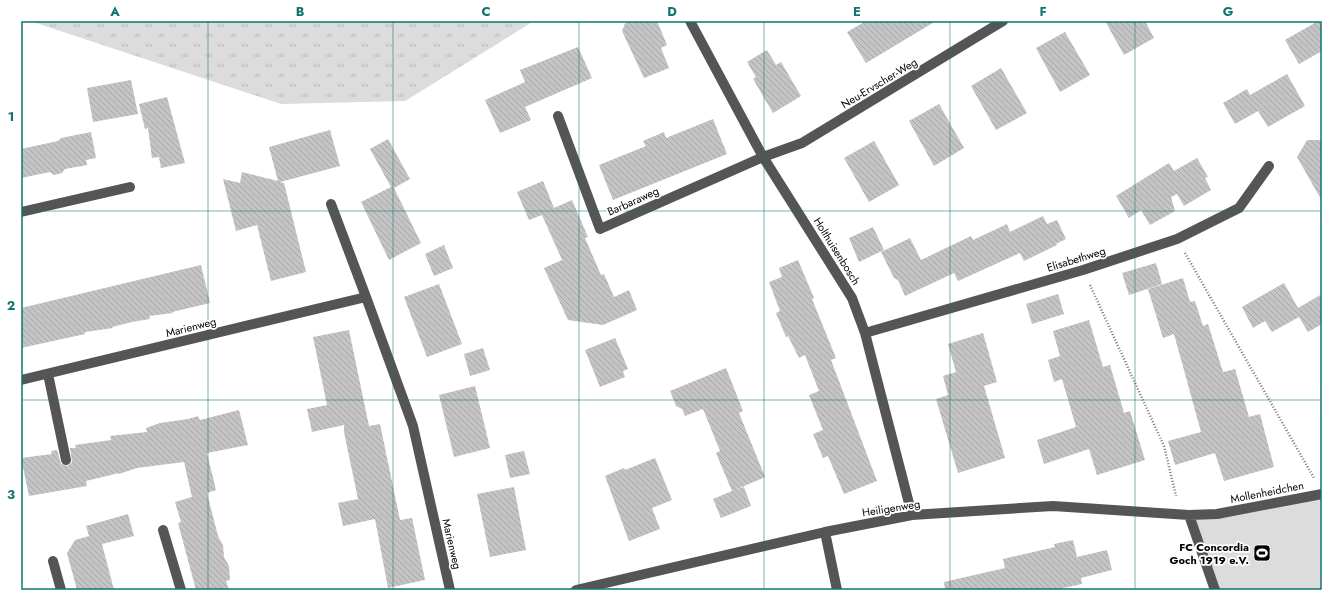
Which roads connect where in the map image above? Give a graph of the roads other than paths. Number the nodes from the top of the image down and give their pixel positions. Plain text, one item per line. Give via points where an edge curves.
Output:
1 (690, 21) edge
2 (1003, 21) edge
3 (558, 116) dead end
4 (763, 157) junction
5 (1269, 166) dead end
6 (130, 186) dead end
7 (331, 204) dead end
8 (21, 212) edge
9 (366, 297) junction
10 (865, 333) junction
11 (48, 374) junction
12 (21, 380) edge
13 (66, 460) dead end
14 (1322, 494) edge
15 (1217, 514) joint
16 (912, 515) junction
17 (1184, 515) junction
18 (163, 530) dead end
19 (825, 532) junction
20 (53, 561) dead end
21 (61, 590) edge
22 (181, 590) edge
23 (450, 590) edge
24 (576, 590) edge
25 (837, 590) edge
26 (1215, 590) edge

1 - 4 street, Holthuisenbosch
2 - 4 street, Neu-Ervscher-Weg via 802,143
3 - 4 street, Barbaraweg via 600,229
4 - 10 street, Holthuisenbosch via 852,298
5 - 10 street, Elisabethweg via 1239,208 1177,239 1083,270
6 - 8 street
7 - 9 street, Marienweg
9 - 11 street, Marienweg
9 - 23 street, Marienweg via 413,426
10 - 16 street, Holthuisenbosch
11 - 12 street, Marienweg
11 - 13 street
14 - 15 street, Mollenheidchen
15 - 17 street, Heiligenweg
16 - 17 street, Heiligenweg via 1053,506
16 - 19 street, Heiligenweg
17 - 26 street
18 - 22 street
19 - 24 street, Heiligenweg
19 - 25 street
20 - 21 street

